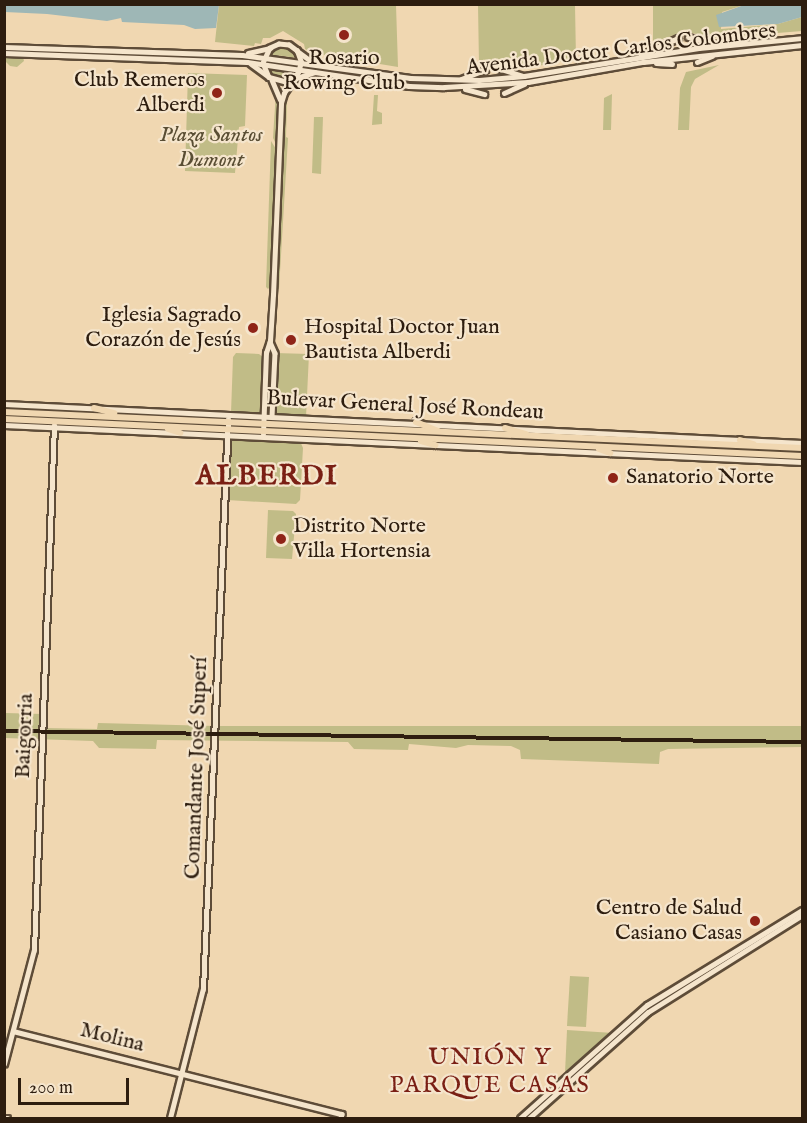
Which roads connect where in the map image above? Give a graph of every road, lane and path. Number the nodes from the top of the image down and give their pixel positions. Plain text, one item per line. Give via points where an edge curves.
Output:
1 (688, 37) dead end
2 (678, 38) dead end
3 (802, 38) edge
4 (802, 45) edge
5 (725, 46) junction
6 (4, 47) edge
7 (270, 48) junction
8 (297, 51) junction
9 (4, 53) edge
10 (720, 53) junction
11 (242, 55) junction
12 (637, 57) junction
13 (263, 60) junction
14 (247, 62) junction
15 (643, 62) junction
16 (697, 62) dead end
17 (316, 64) junction
18 (672, 64) dead end
19 (301, 65) junction
20 (498, 68) dead end
21 (485, 70) dead end
22 (320, 71) junction
23 (524, 76) junction
24 (270, 77) junction
25 (292, 78) junction
26 (528, 82) junction
27 (458, 84) junction
28 (504, 93) dead end
29 (484, 94) dead end
30 (281, 103) junction
31 (270, 341) junction
32 (4, 404) edge
33 (94, 408) junction
34 (4, 412) edge
35 (228, 414) junction
36 (126, 416) junction
37 (264, 416) junction
38 (272, 416) junction
39 (55, 417) junction
40 (4, 419) edge
41 (416, 422) junction
42 (4, 425) edge
43 (159, 426) junction
44 (505, 428) junction
45 (228, 429) junction
46 (263, 431) junction
47 (180, 433) junction
48 (444, 434) junction
49 (538, 437) junction
50 (409, 438) junction
51 (740, 440) junction
52 (802, 443) edge
53 (435, 445) junction
54 (592, 446) junction
55 (765, 447) junction
56 (802, 448) edge
57 (610, 453) junction
58 (802, 456) edge
59 (802, 462) edge
60 (802, 910) edge
61 (802, 915) edge
62 (13, 1031) junction
63 (4, 1064) edge
64 (182, 1072) junction
65 (342, 1116) edge
66 (170, 1119) edge
67 (520, 1119) edge
68 (528, 1119) edge

1 - 5 main road
2 - 12 main road
3 - 5 main road, Avenida Doctor Carlos Colombres
4 - 10 main road, Avenida Doctor Carlos Colombres
5 - 12 main road, Avenida Doctor Carlos Colombres
6 - 11 main road
7 - 8 street via 284,44
7 - 11 main road
7 - 13 street
8 - 17 main road
8 - 19 street
9 - 14 main road
10 - 15 main road, Avenida Doctor Carlos Colombres
10 - 16 main road
11 - 13 main road
12 - 23 main road, Avenida Doctor Carlos Colombres
13 - 14 main road
13 - 19 main road
13 - 24 street
14 - 24 main road
15 - 18 main road
15 - 26 main road, Avenida Doctor Carlos Colombres
17 - 19 main road, Avenida Doctor Carlos Colombres
17 - 27 main road, Avenida Doctor Carlos Colombres
19 - 22 main road, Avenida Doctor Carlos Colombres
19 - 25 street
20 - 23 main road
21 - 27 main road
22 - 25 main road
22 - 27 main road, Avenida Doctor Carlos Colombres via 409,86
23 - 27 main road, Avenida Doctor Carlos Colombres
24 - 25 street
24 - 30 street
25 - 30 street
26 - 27 main road, Avenida Doctor Carlos Colombres
26 - 28 main road
27 - 29 main road
30 - 31 street
31 - 37 street via 266,353
31 - 38 street via 275,353
32 - 39 main road, Bulevar General José Rondeau
33 - 35 main road, Bulevar General José Rondeau
33 - 36 main road
33 - 39 main road, Bulevar General José Rondeau
34 - 39 main road, Bulevar General José Rondeau
35 - 37 main road, Bulevar General José Rondeau
35 - 45 street, Comandante José Superí
36 - 39 main road, Bulevar General José Rondeau
36 - 45 main road, Bulevar General José Rondeau
37 - 38 main road, Bulevar General José Rondeau
37 - 46 street
38 - 41 main road, Bulevar General José Rondeau
39 - 40 main road, Bulevar General José Rondeau
39 - 42 main road, Bulevar General José Rondeau
39 - 43 main road, Bulevar General José Rondeau
39 - 47 main road, Bulevar General José Rondeau
39 - 62 street, Baigorria via 33,950
41 - 44 main road, Bulevar General José Rondeau
41 - 48 main road
43 - 45 main road, Bulevar General José Rondeau
43 - 47 main road
44 - 49 main road
44 - 51 main road, Bulevar General José Rondeau
45 - 46 main road, Bulevar General José Rondeau
45 - 47 main road, Bulevar General José Rondeau
45 - 64 street, Comandante José Superí via 203,989
46 - 48 main road, Bulevar General José Rondeau
46 - 50 main road, Bulevar General José Rondeau
46 - 53 main road, Bulevar General José Rondeau
48 - 49 main road, Bulevar General José Rondeau
49 - 55 main road, Bulevar General José Rondeau
50 - 53 main road
50 - 54 main road, Bulevar General José Rondeau
51 - 52 main road, Bulevar General José Rondeau
51 - 55 main road
53 - 57 main road, Bulevar General José Rondeau
54 - 57 main road
54 - 58 main road, Bulevar General José Rondeau
55 - 56 main road, Bulevar General José Rondeau
57 - 59 main road, Bulevar General José Rondeau
60 - 67 main road via 647,1005
61 - 68 main road via 648,1012
62 - 63 street, Baigorria
62 - 64 street, Molina
64 - 65 street, Molina
64 - 66 street, Comandante José Superí

